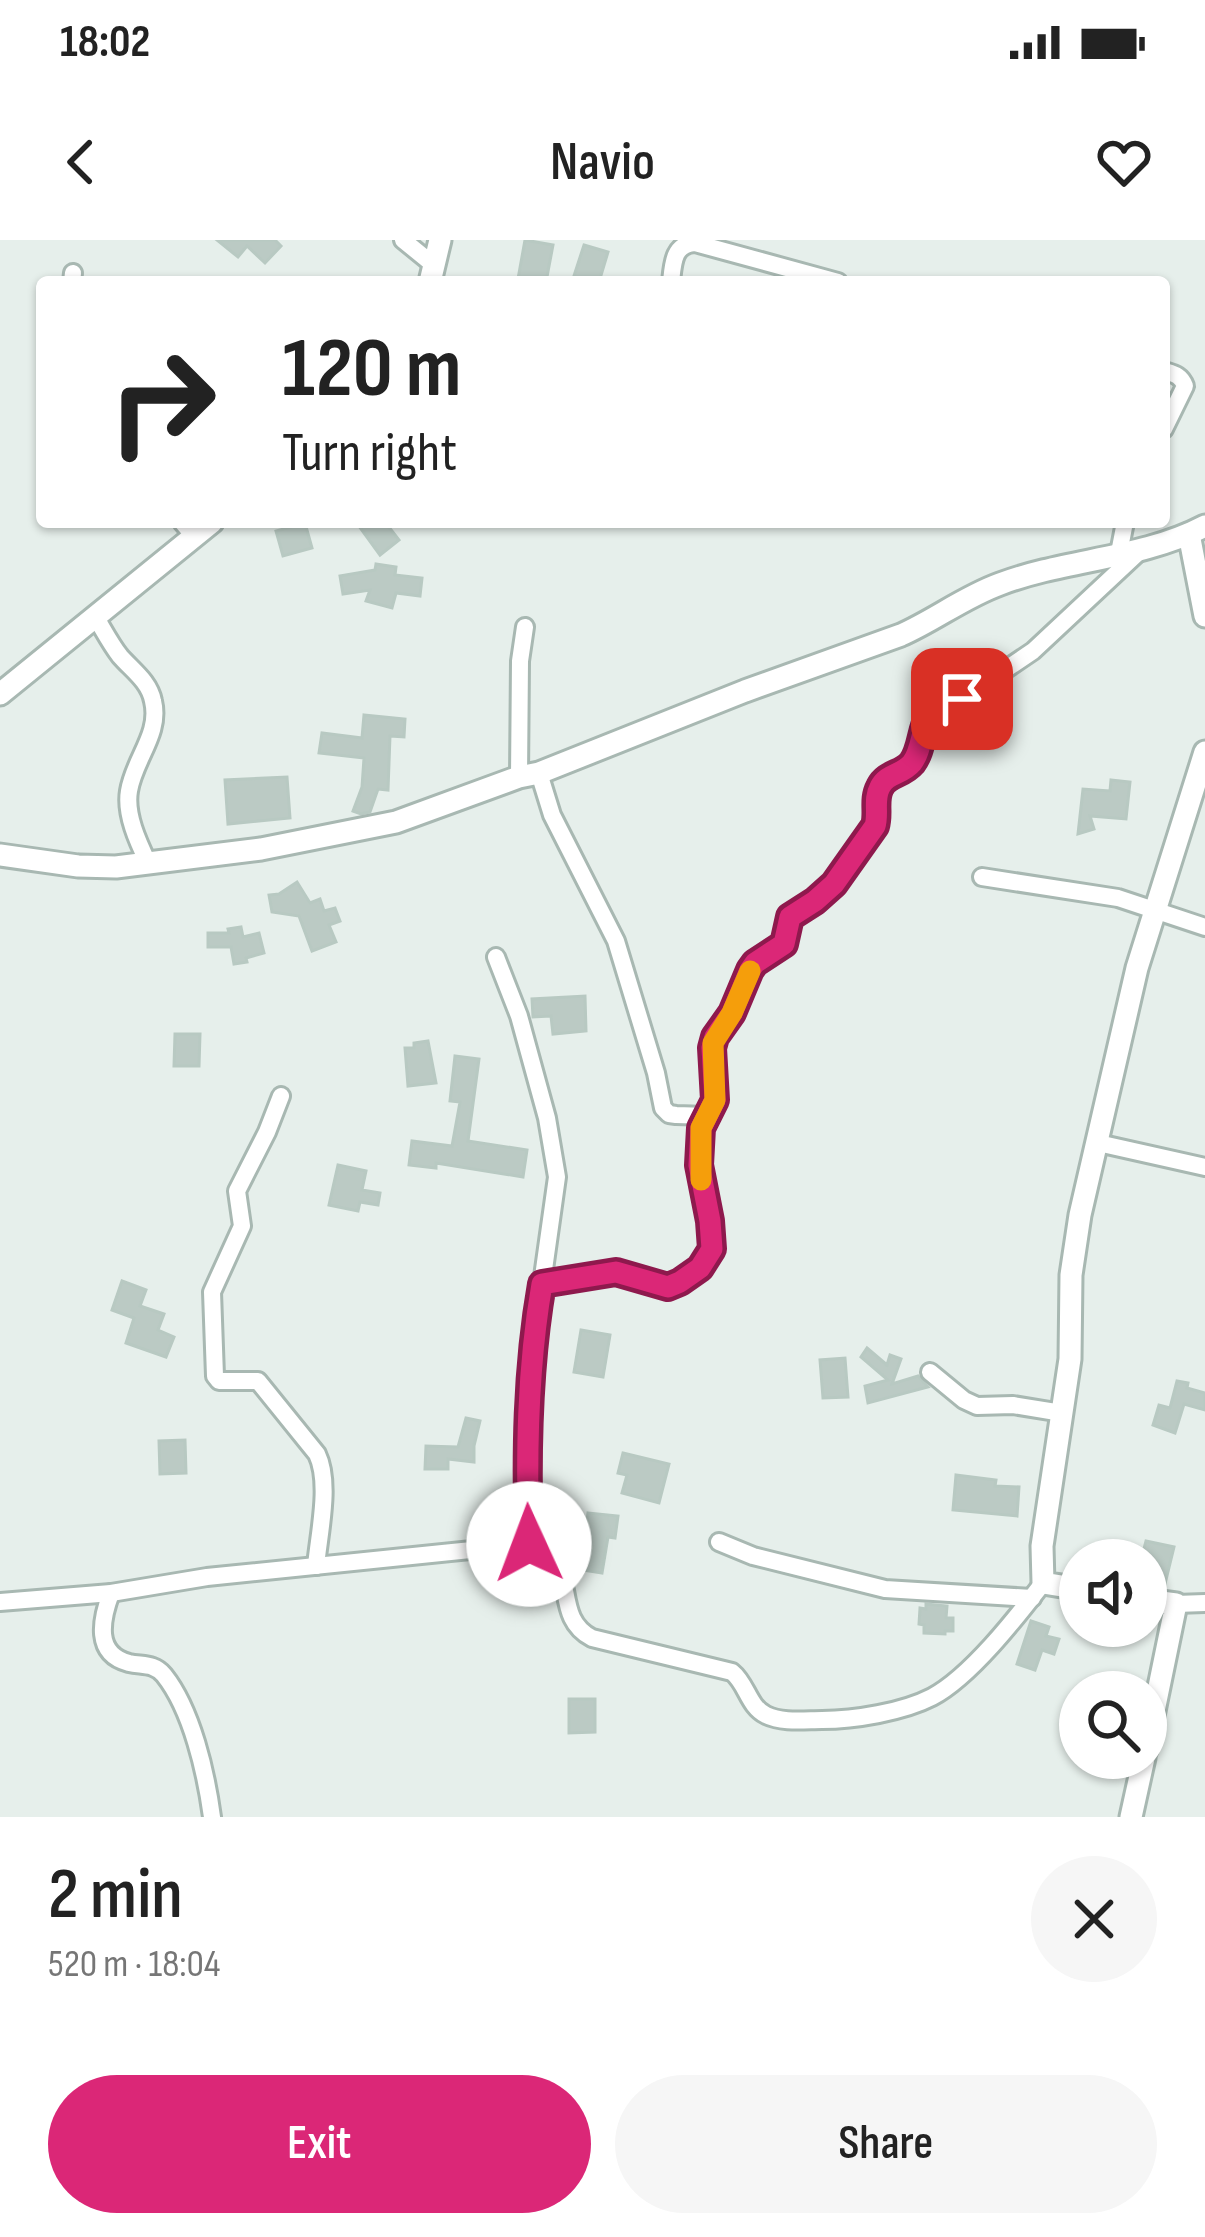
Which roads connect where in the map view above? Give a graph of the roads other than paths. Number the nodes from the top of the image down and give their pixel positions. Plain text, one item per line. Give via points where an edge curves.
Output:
1 (404, 240) edge
2 (440, 240) edge
3 (433, 274) edge
4 (671, 276) edge
5 (816, 276) edge
6 (1170, 372) edge
7 (1170, 417) edge
8 (195, 528) edge
9 (1124, 528) edge
10 (1197, 530) edge
11 (1142, 548) junction
12 (1119, 553) junction
13 (94, 616) junction
14 (1205, 616) edge
15 (525, 627) dead end
16 (0, 694) edge
17 (1205, 752) edge
18 (529, 775) junction
19 (0, 854) edge
20 (148, 863) junction
21 (982, 877) dead end
22 (1153, 912) junction
23 (1205, 927) edge
24 (496, 957) dead end
25 (281, 1096) dead end
26 (708, 1116) junction
27 (1098, 1143) junction
28 (1205, 1167) edge
29 (542, 1284) junction
30 (930, 1372) dead end
31 (1062, 1414) junction
32 (719, 1542) dead end
33 (529, 1544) junction
34 (316, 1566) junction
35 (1038, 1590) junction
36 (1059, 1590) edge
37 (111, 1593) junction
38 (0, 1602) edge
39 (1167, 1603) edge
40 (1205, 1603) edge
41 (1176, 1604) junction
42 (1162, 1671) edge
43 (1140, 1779) edge
44 (212, 1817) edge
45 (1132, 1817) edge

1 - 3 street
2 - 3 street
4 - 5 street via 686,243
6 - 7 street via 1185,386
8 - 13 street
9 - 12 street
10 - 11 street
10 - 14 street
11 - 12 street
11 - 26 street via 1033,651 929,716 913,762 878,790 872,831 834,884 790,917 781,948 750,970 713,1043
12 - 18 street via 1000,584 901,635
13 - 16 street
13 - 20 street via 153,699 153,727 128,796
15 - 18 street
17 - 22 street
18 - 20 street via 396,822
18 - 26 street via 616,941 663,1108
19 - 20 street via 78,866
21 - 22 street via 1118,898
22 - 23 street
22 - 27 street
24 - 29 street via 554,1153 557,1195
25 - 34 street via 237,1191 242,1226 212,1292 214,1376 258,1381 322,1465
26 - 29 street via 699,1165 712,1249 700,1268 668,1287 616,1272
27 - 28 street
27 - 31 street via 1074,1256
29 - 33 street via 526,1472
30 - 31 street via 977,1406
31 - 35 street
32 - 35 street via 885,1589
33 - 34 street
33 - 35 street via 558,1566 572,1622 584,1634 732,1672 763,1714 790,1720 840,1720 926,1700 959,1678
34 - 37 street
35 - 36 street
37 - 38 street
37 - 44 street via 101,1626 107,1649 166,1677 195,1735
39 - 41 street
40 - 41 street
41 - 42 street
43 - 45 street

